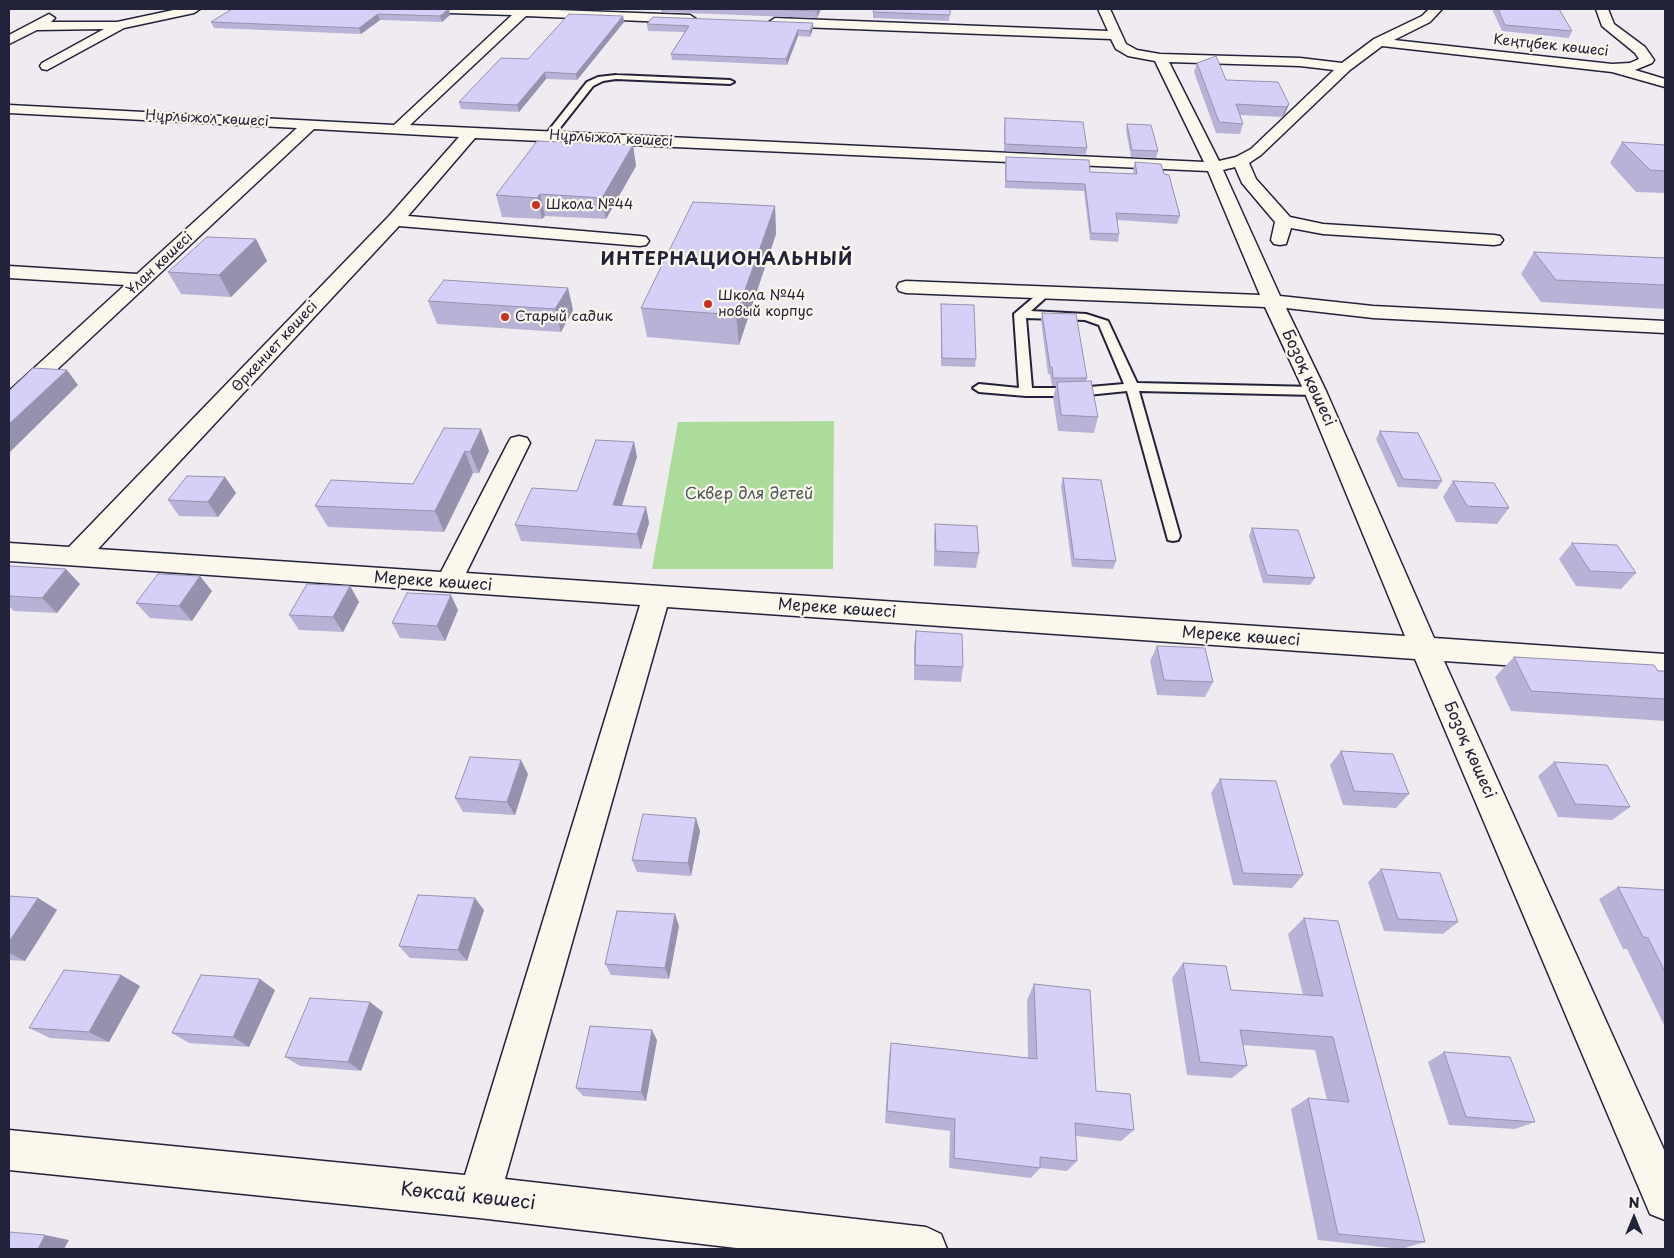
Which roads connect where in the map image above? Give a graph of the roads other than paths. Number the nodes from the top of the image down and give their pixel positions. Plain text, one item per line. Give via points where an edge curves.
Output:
1 (194, 9) edge
2 (449, 9) edge
3 (1104, 9) edge
4 (1436, 9) edge
5 (1602, 9) edge
6 (496, 10) edge
7 (524, 12) junction
8 (639, 12) edge
9 (57, 13) dead end
10 (706, 19) edge
11 (765, 22) edge
12 (120, 25) junction
13 (34, 26) junction
14 (1115, 35) junction
15 (9, 40) edge
16 (1379, 42) junction
17 (1160, 58) junction
18 (47, 66) dead end
19 (1345, 67) junction
20 (1612, 68) junction
21 (730, 82) dead end
22 (1665, 83) edge
23 (9, 109) edge
24 (311, 124) junction
25 (399, 128) junction
26 (471, 133) junction
27 (549, 136) junction
28 (1241, 161) junction
29 (1214, 167) junction
30 (395, 220) junction
31 (1284, 221) junction
32 (1280, 240) dead end
33 (1494, 240) dead end
34 (640, 241) dead end
35 (9, 272) edge
36 (144, 280) junction
37 (906, 287) dead end
38 (1045, 293) junction
39 (1272, 301) junction
40 (1020, 314) junction
41 (1665, 327) edge
42 (1132, 387) junction
43 (979, 388) dead end
44 (1315, 391) junction
45 (1026, 392) junction
46 (9, 402) edge
47 (519, 443) dead end
48 (1172, 536) dead end
49 (9, 552) edge
50 (75, 557) junction
51 (448, 583) junction
52 (656, 597) junction
53 (1425, 650) junction
54 (1665, 665) edge
55 (9, 1150) edge
56 (479, 1198) junction
57 (1665, 1199) edge
58 (926, 1249) edge

1 - 12 street
2 - 6 street
3 - 14 street
4 - 16 street via 1426,19
5 - 20 street, Кеңтүбек көшесі via 1608,26 1640,50 1647,60 1632,67
6 - 7 street
7 - 8 street
7 - 25 street
8 - 10 street
9 - 13 street
11 - 14 street
12 - 13 street
12 - 18 street
13 - 15 street
14 - 17 street via 1121,46
16 - 19 street
16 - 20 street, Кеңтүбек көшесі
17 - 19 street via 1206,66 1300,62
17 - 29 street, Бозоқ көшесі
19 - 28 street via 1256,152
20 - 22 street
21 - 27 lane via 601,79 590,84
23 - 24 street, Нұрлыжол көшесі
24 - 25 street, Нұрлыжол көшесі
24 - 36 street, Ұлан көшесі
25 - 26 street, Нұрлыжол көшесі
26 - 27 street, Нұрлыжол көшесі
26 - 30 street, Өркениет көшесі
27 - 29 street, Нұрлыжол көшесі
28 - 29 street, Нұрлыжол көшесі
28 - 31 street via 1248,180
29 - 39 street, Бозоқ көшесі
30 - 34 street
30 - 50 street, Өркениет көшесі
31 - 32 street
31 - 33 street via 1323,229
35 - 36 street
36 - 46 street, Ұлан көшесі
37 - 38 street, Бозоқ көшесі
38 - 39 street, Бозоқ көшесі
38 - 40 lane
39 - 41 street, Бозоқ көшесі via 1372,312
39 - 44 street, Бозоқ көшесі
40 - 42 lane via 1086,317 1104,323
40 - 45 lane
42 - 44 lane
42 - 45 lane
42 - 48 lane
43 - 45 lane
44 - 53 street, Бозоқ көшесі
47 - 51 street
49 - 50 street, Мереке көшесі
50 - 51 street, Мереке көшесі
51 - 52 street, Мереке көшесі
52 - 53 street, Мереке көшесі
52 - 56 street
53 - 54 street, Мереке көшесі
53 - 57 street, Бозоқ көшесі
55 - 56 street, Көксай көшесі
56 - 58 street, Көксай көшесі

